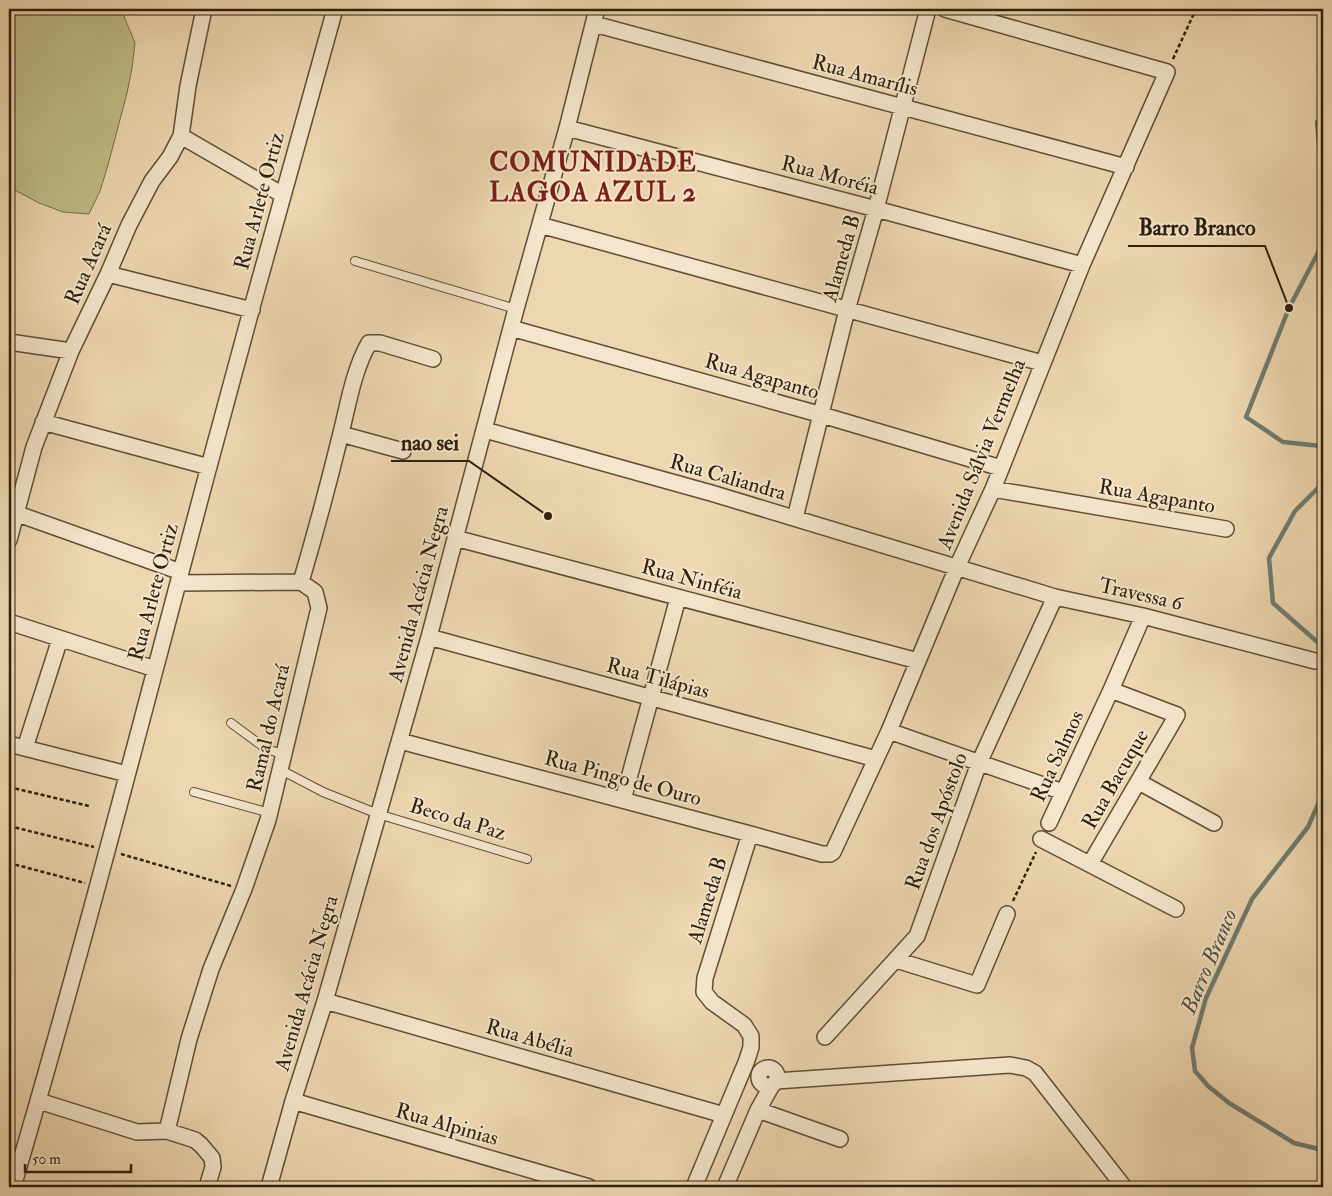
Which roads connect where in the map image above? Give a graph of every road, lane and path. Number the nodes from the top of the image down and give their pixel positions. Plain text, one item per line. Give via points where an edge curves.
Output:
1 (204, 9) edge
2 (335, 9) edge
3 (598, 9) edge
4 (928, 9) edge
5 (944, 9) edge
6 (1196, 9) edge
7 (594, 24) junction
8 (1167, 72) junction
9 (904, 108) junction
10 (568, 128) junction
11 (181, 136) junction
12 (1126, 166) junction
13 (283, 194) junction
14 (876, 209) junction
15 (540, 225) junction
16 (355, 261) dead end
17 (1082, 264) junction
18 (108, 274) junction
19 (516, 309) junction
20 (252, 310) junction
21 (847, 310) junction
22 (511, 328) junction
23 (9, 342) edge
24 (71, 351) junction
25 (433, 358) dead end
26 (1042, 363) junction
27 (822, 415) junction
28 (43, 422) junction
29 (485, 430) junction
30 (341, 434) junction
31 (403, 451) dead end
32 (209, 467) junction
33 (1001, 468) junction
34 (993, 489) junction
35 (15, 513) junction
36 (795, 518) junction
37 (1226, 529) dead end
38 (455, 538) junction
39 (9, 540) edge
40 (957, 567) junction
41 (180, 578) junction
42 (301, 582) junction
43 (1055, 596) junction
44 (678, 598) junction
45 (1143, 616) junction
46 (9, 622) edge
47 (429, 637) junction
48 (60, 639) junction
49 (918, 661) junction
50 (1315, 661) dead end
51 (155, 669) junction
52 (1111, 690) junction
53 (651, 698) junction
54 (231, 723) dead end
55 (889, 731) junction
56 (400, 742) junction
57 (9, 744) edge
58 (25, 748) junction
59 (876, 759) junction
60 (282, 762) junction
61 (979, 762) junction
62 (128, 774) junction
63 (1139, 782) junction
64 (9, 787) edge
65 (194, 792) dead end
66 (1063, 792) junction
67 (622, 800) junction
68 (89, 806) dead end
69 (270, 813) junction
70 (378, 814) junction
71 (1049, 823) dead end
72 (1214, 823) dead end
73 (9, 826) edge
74 (750, 834) junction
75 (1041, 839) joint
76 (107, 850) junction
77 (833, 852) joint
78 (527, 858) dead end
79 (9, 863) edge
80 (1090, 864) junction
81 (98, 886) junction
82 (244, 890) junction
83 (1176, 909) dead end
84 (1007, 914) joint
85 (896, 960) junction
86 (325, 1001) junction
87 (825, 1037) dead end
88 (39, 1101) junction
89 (293, 1101) junction
90 (758, 1110) junction
91 (724, 1115) junction
92 (167, 1131) junction
93 (840, 1139) dead end
94 (13, 1187) edge
95 (207, 1187) edge
96 (269, 1187) edge
97 (589, 1187) edge
98 (694, 1187) edge
99 (725, 1187) edge
100 (1124, 1187) edge

1 - 11 street, Rua Acará
2 - 13 street, Rua Arlete Ortiz
3 - 7 street, Avenida Acácia Negra
4 - 9 street, Alameda B
5 - 8 street
6 - 8 path
7 - 9 street, Rua Amarílis
7 - 10 street, Avenida Acácia Negra
8 - 12 street, Avenida Sálvia Vermelha
9 - 12 street, Rua Amarílis
9 - 14 street, Alameda B
10 - 14 street, Rua Moréia
10 - 15 street, Avenida Acácia Negra
11 - 13 street
11 - 18 street, Rua Acará via 152,181
12 - 17 street, Avenida Sálvia Vermelha
13 - 20 street, Rua Arlete Ortiz
14 - 17 street, Rua Moréia
14 - 21 street, Alameda B
15 - 19 street, Avenida Acácia Negra
15 - 21 street
16 - 19 lane
17 - 26 street, Avenida Sálvia Vermelha
18 - 20 street
18 - 24 street, Rua Acará
19 - 22 street, Avenida Acácia Negra
20 - 32 street, Rua Arlete Ortiz
21 - 26 street
21 - 27 street, Alameda B
22 - 27 street, Rua Agapanto
22 - 29 street, Avenida Acácia Negra
23 - 24 street
24 - 28 street, Rua Acará
25 - 30 street via 369,342 363,353
26 - 33 street, Avenida Sálvia Vermelha
27 - 33 street, Rua Agapanto
27 - 36 street, Alameda B
28 - 32 street
28 - 35 street, Rua Acará
29 - 36 street, Rua Caliandra
29 - 38 street, Avenida Acácia Negra
30 - 31 street
30 - 42 street
32 - 41 street, Rua Arlete Ortiz
33 - 34 street, Avenida Sálvia Vermelha
34 - 37 street, Rua Agapanto
34 - 40 street, Avenida Sálvia Vermelha
35 - 39 street, Rua Acará
35 - 41 street
36 - 40 street, Rua Caliandra
38 - 44 street, Rua Ninféia
38 - 47 street, Avenida Acácia Negra
40 - 43 street, Travessa 6
40 - 49 street, Avenida Sálvia Vermelha
41 - 42 street
41 - 51 street, Rua Arlete Ortiz
42 - 60 street, Ramal do Acará via 315,592 319,608
43 - 45 street, Travessa 6
43 - 61 street, Rua dos Apóstolo
44 - 49 street, Rua Ninféia
44 - 53 street
45 - 50 street, Travessa 6
45 - 52 street, Rua Salmos
46 - 48 street
47 - 53 street, Rua Tilápias
47 - 56 street, Avenida Acácia Negra
48 - 51 street
48 - 58 street
49 - 55 street, Avenida Sálvia Vermelha
51 - 62 street, Rua Arlete Ortiz
52 - 63 street, Rua Bacuque via 1177,715
52 - 66 street, Rua Salmos
53 - 59 street, Rua Tilápias
53 - 67 street
54 - 60 lane, Beco da Paz
55 - 59 street, Avenida Sálvia Vermelha
55 - 61 street
56 - 67 street, Rua Pingo de Ouro
56 - 70 street, Avenida Acácia Negra
57 - 58 street
58 - 62 street
59 - 77 street, Avenida Sálvia Vermelha
60 - 69 street, Ramal do Acará
60 - 70 lane, Beco da Paz via 323,792
61 - 66 street
61 - 85 street, Rua dos Apóstolo via 917,936
62 - 76 street, Rua Arlete Ortiz
63 - 72 street
63 - 80 street, Rua Bacuque
64 - 68 path
65 - 69 lane
66 - 71 street, Rua Salmos
67 - 74 street, Rua Pingo de Ouro
69 - 82 street, Ramal do Acará
70 - 78 lane, Beco da Paz
70 - 86 street, Avenida Acácia Negra
73 - 76 path
74 - 77 street, Rua Pingo de Ouro via 822,854
74 - 91 street, Alameda B via 705,978 704,992 712,1002 744,1024 751,1036 747,1060
75 - 80 street
75 - 84 path
76 - 81 street, Rua Arlete Ortiz
76 - 82 path
79 - 81 path
80 - 83 street
81 - 88 street, Rua Arlete Ortiz
82 - 92 street, Ramal do Acará via 210,970
84 - 85 street via 977,985
85 - 87 street, Rua dos Apóstolo
86 - 89 street, Avenida Acácia Negra
86 - 91 street, Rua Abélia
88 - 92 street via 137,1132
88 - 94 street, Rua Arlete Ortiz
89 - 96 street, Avenida Acácia Negra
89 - 97 street, Rua Alpinias
90 - 93 street
90 - 99 street
90 - 100 street via 774,1083 1010,1064 1035,1073
91 - 98 street
92 - 95 street via 195,1140 212,1158 213,1167

